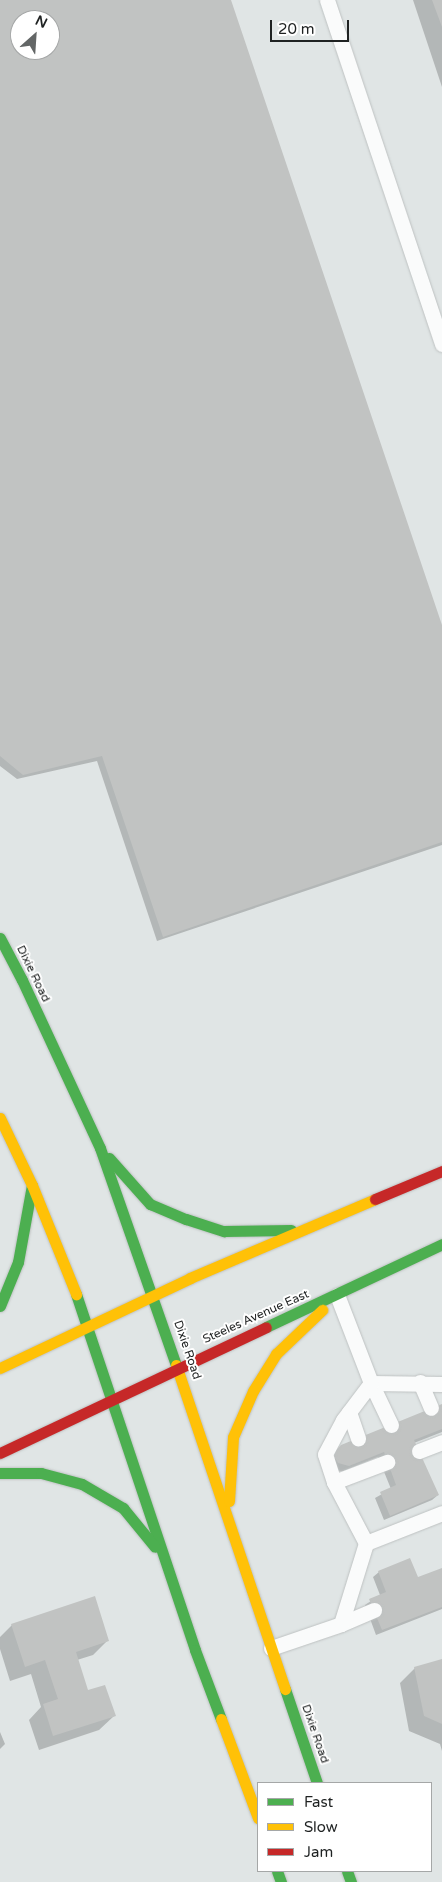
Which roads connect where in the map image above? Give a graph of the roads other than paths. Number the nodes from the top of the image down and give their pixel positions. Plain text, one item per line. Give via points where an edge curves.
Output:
1 (327, 0) edge
2 (442, 344) edge
3 (0, 938) edge
4 (0, 1118) edge
5 (100, 1148) junction
6 (442, 1171) edge
7 (32, 1185) junction
8 (305, 1230) junction
9 (442, 1244) edge
10 (338, 1295) junction
11 (153, 1296) junction
12 (0, 1306) edge
13 (88, 1327) junction
14 (0, 1368) edge
15 (178, 1368) junction
16 (420, 1382) junction
17 (371, 1383) junction
18 (442, 1384) edge
19 (112, 1400) junction
20 (431, 1408) dead end
21 (349, 1412) junction
22 (391, 1424) dead end
23 (358, 1438) dead end
24 (441, 1438) edge
25 (419, 1451) dead end
26 (0, 1453) edge
27 (388, 1462) dead end
28 (0, 1473) edge
29 (334, 1482) junction
30 (442, 1513) edge
31 (228, 1518) junction
32 (366, 1542) junction
33 (165, 1559) junction
34 (374, 1610) dead end
35 (341, 1624) junction
36 (271, 1648) junction
37 (317, 1782) edge
38 (257, 1815) edge

1 - 2 lane
3 - 5 main road, Dixie Road
4 - 7 main road
5 - 8 main road via 150,1204 186,1219 224,1231
5 - 11 main road, Dixie Road
6 - 8 main road
7 - 12 main road via 18,1262
7 - 13 main road
8 - 11 main road
9 - 10 main road, Steeles Avenue East
10 - 15 main road, Steeles Avenue East
10 - 17 lane
10 - 31 main road via 276,1354 253,1391 232,1437
11 - 13 main road
11 - 15 main road, Dixie Road
13 - 14 main road
13 - 19 main road
15 - 19 main road, Steeles Avenue East
15 - 31 main road, Dixie Road
16 - 17 lane
16 - 18 lane
16 - 20 lane
17 - 21 lane
17 - 22 lane
19 - 26 main road, Steeles Avenue East
19 - 33 main road
21 - 23 lane
21 - 29 lane via 325,1454
24 - 25 lane
27 - 29 lane via 367,1464
28 - 33 main road via 41,1473 82,1484 123,1508
29 - 32 lane
30 - 32 lane
31 - 36 main road, Dixie Road
32 - 35 lane
33 - 38 main road via 195,1650
34 - 35 lane
35 - 36 lane
36 - 37 main road, Dixie Road

